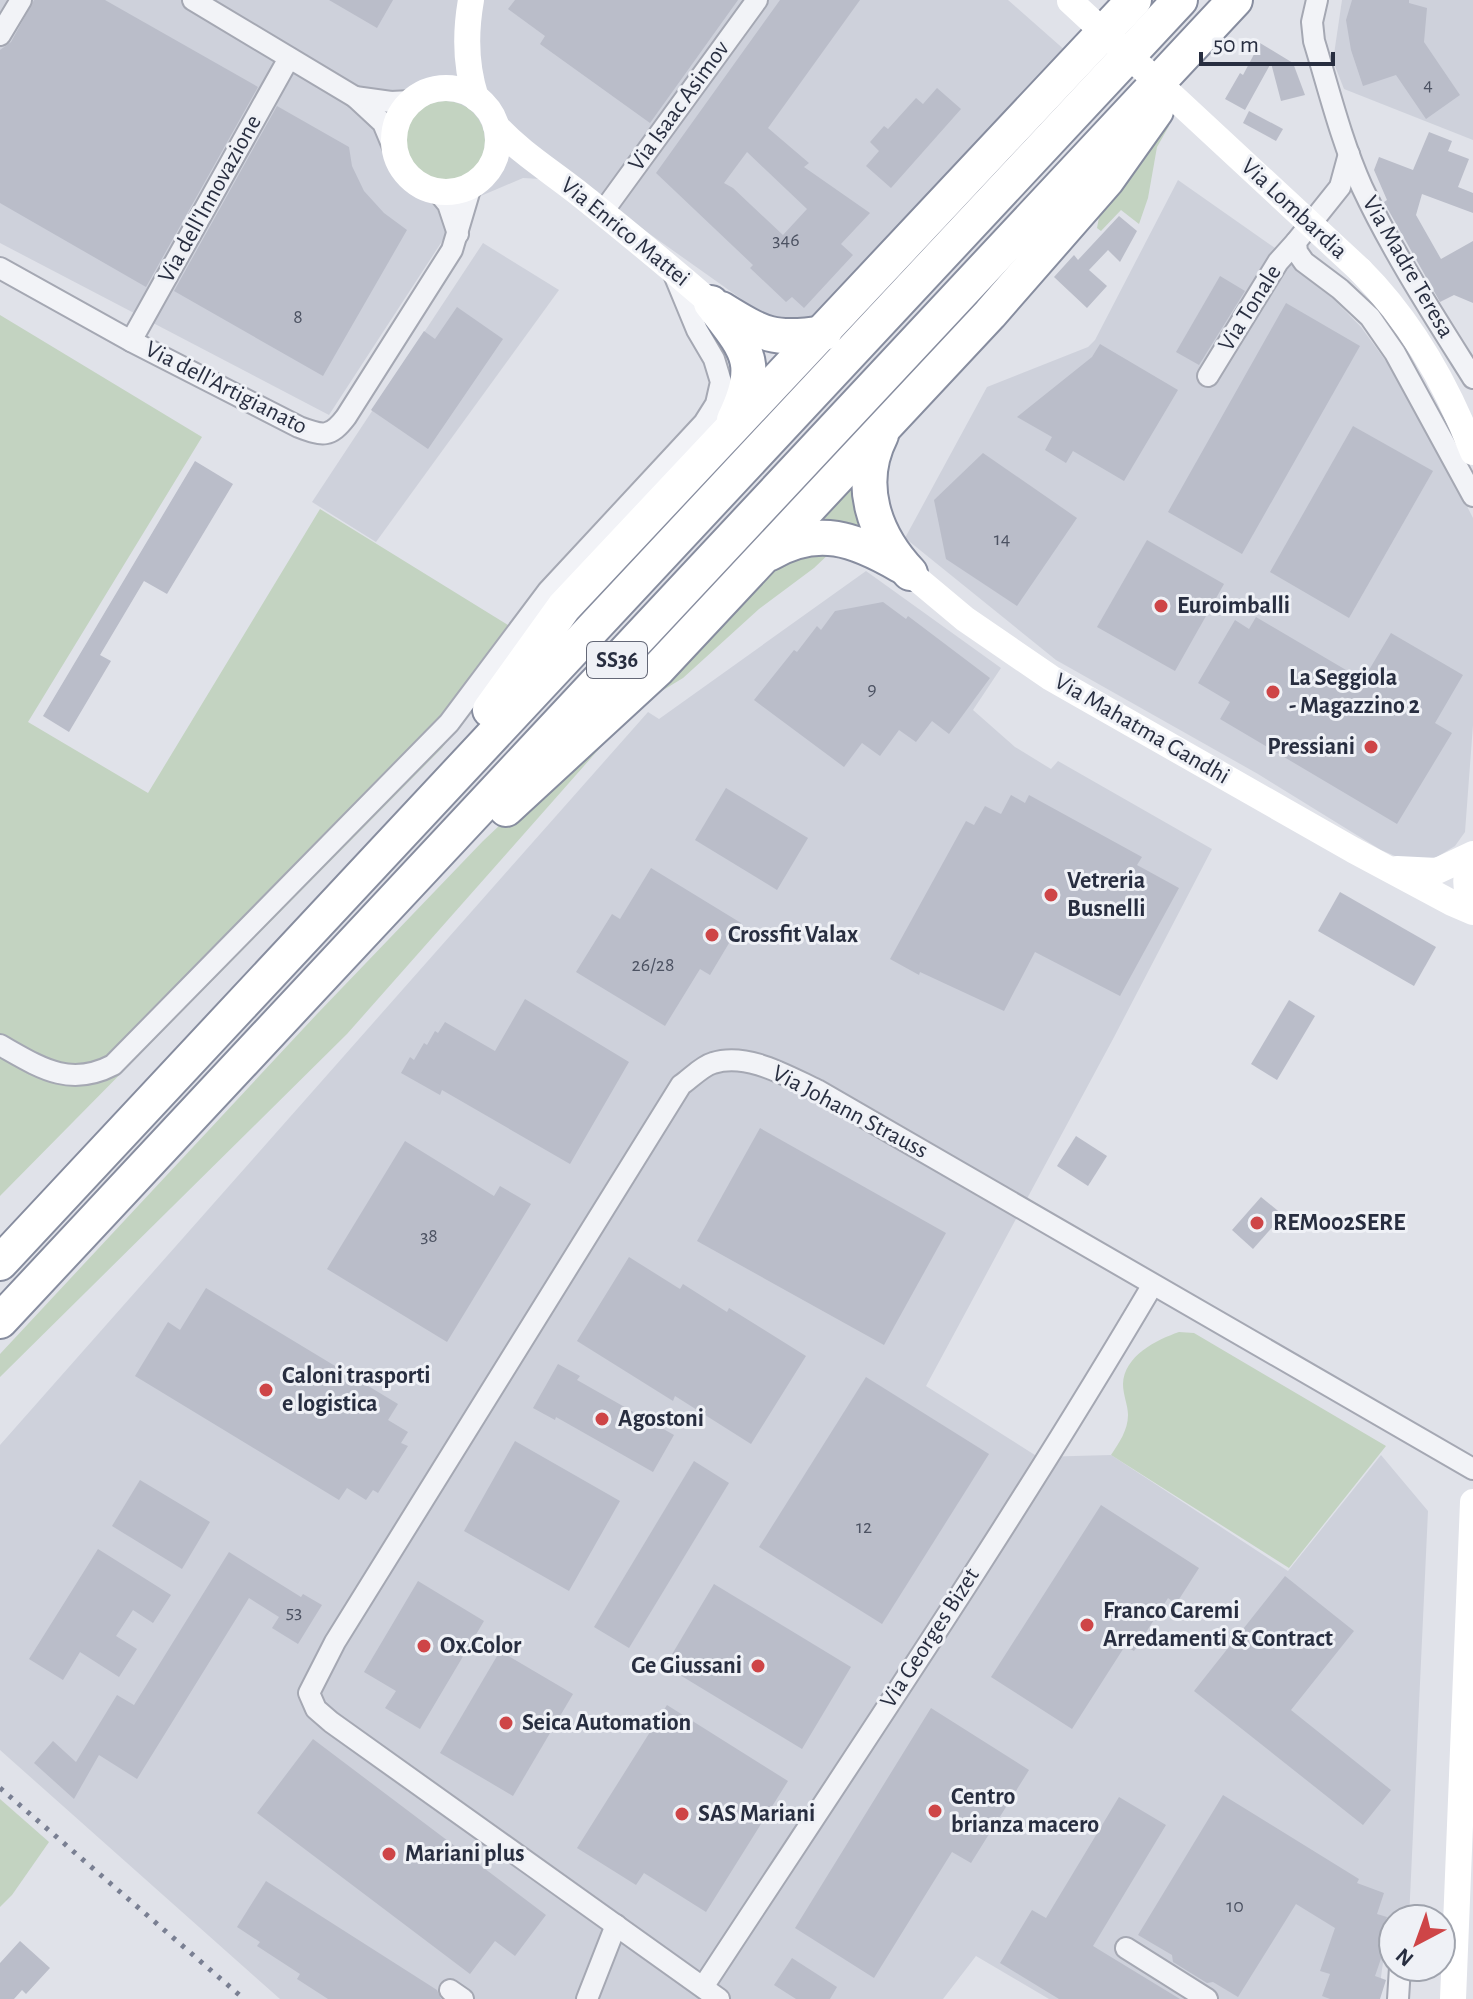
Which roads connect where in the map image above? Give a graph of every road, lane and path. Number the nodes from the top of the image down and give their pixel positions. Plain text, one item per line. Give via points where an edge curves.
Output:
1 (21, 0) edge
2 (193, 0) edge
3 (471, 0) edge
4 (757, 0) edge
5 (1070, 0) edge
6 (1134, 0) edge
7 (1180, 0) edge
8 (1235, 0) edge
9 (1260, 0) edge
10 (1317, 0) edge
11 (0, 35) edge
12 (466, 41) junction
13 (289, 58) junction
14 (418, 96) junction
15 (355, 97) junction
16 (476, 98) junction
17 (496, 126) junction
18 (393, 147) junction
19 (1349, 154) junction
20 (536, 164) junction
21 (478, 181) junction
22 (438, 192) junction
23 (602, 213) junction
24 (458, 234) junction
25 (1296, 242) junction
26 (0, 268) edge
27 (671, 268) junction
28 (711, 303) junction
29 (824, 333) junction
30 (131, 341) junction
31 (1208, 376) dead end
32 (1473, 378) edge
33 (892, 418) junction
34 (726, 435) junction
35 (1473, 452) edge
36 (1473, 496) edge
37 (883, 548) junction
38 (756, 564) junction
39 (910, 573) joint
40 (1473, 855) edge
41 (370, 867) junction
42 (1387, 868) junction
43 (399, 894) junction
44 (1473, 906) edge
45 (1473, 912) edge
46 (0, 1045) edge
47 (0, 1263) edge
48 (1152, 1286) junction
49 (0, 1321) edge
50 (1473, 1469) edge
51 (1473, 1502) edge
52 (1451, 1903) edge
53 (616, 1925) junction
54 (1126, 1948) dead end
55 (711, 1993) edge
56 (587, 1999) edge
57 (1207, 1999) edge

1 - 11 street
2 - 13 street
3 - 12 street
4 - 23 street, Via Isaac Asimov
5 - 35 street, Via Lombardia, bridge via 1375,285 1420,344 1453,400
6 - 29 highway
7 - 41 highway, SS36
8 - 43 highway, SS36
9 - 33 highway via 1154,112 1115,171
10 - 19 street, Via Madre Teresa via 1314,41
12 - 14 street via 456,63
12 - 16 street
13 - 15 street
13 - 30 street, Via dell'Innovazione
14 - 15 street via 391,102
14 - 16 street via 442,88
14 - 18 street via 400,114
15 - 18 street via 383,123
16 - 17 street
17 - 20 street, Via Enrico Mattei
17 - 21 street via 494,160
18 - 22 street via 408,177
19 - 25 street, Via Madre Teresa via 1340,187
19 - 32 street, Via Madre Teresa via 1379,219
20 - 21 street, Via Enrico Mattei via 505,165
20 - 23 street, Via Enrico Mattei
21 - 22 street via 455,192
21 - 24 street, Via dell'Artigianato
22 - 24 street
23 - 27 street, Via Enrico Mattei
24 - 30 street, Via dell'Artigianato via 346,417 327,434 299,427
25 - 31 street, Via Tonale via 1278,262
25 - 36 street via 1300,258 1370,317
26 - 30 street, Via dell'Artigianato
27 - 28 street, Via Enrico Mattei
27 - 46 street via 714,359 721,382 716,404 548,591 449,723 113,1065 94,1075 70,1076
28 - 29 highway via 774,336
28 - 34 highway via 737,337 750,377
29 - 34 highway
33 - 37 highway via 871,459 869,488
33 - 38 highway
34 - 41 highway via 564,607
37 - 38 highway via 822,537 794,541
37 - 39 highway
38 - 43 highway via 638,689 506,809 447,871
39 - 42 street, Via Mahatma Gandhi via 1026,663
40 - 42 street, Via Mahatma Gandhi via 1437,871
40 - 44 street via 1466,877
41 - 47 highway, SS36
42 - 45 street, Via Mahatma Gandhi
43 - 49 highway, SS36
48 - 50 street, Via Johann Strauss
48 - 53 street, Via Johann Strauss via 1016,1203 770,1068 740,1061 712,1063 681,1085 335,1642 309,1693 316,1709
48 - 55 street, Via Georges Bizet
51 - 52 street
53 - 55 street
53 - 56 street
54 - 57 street

